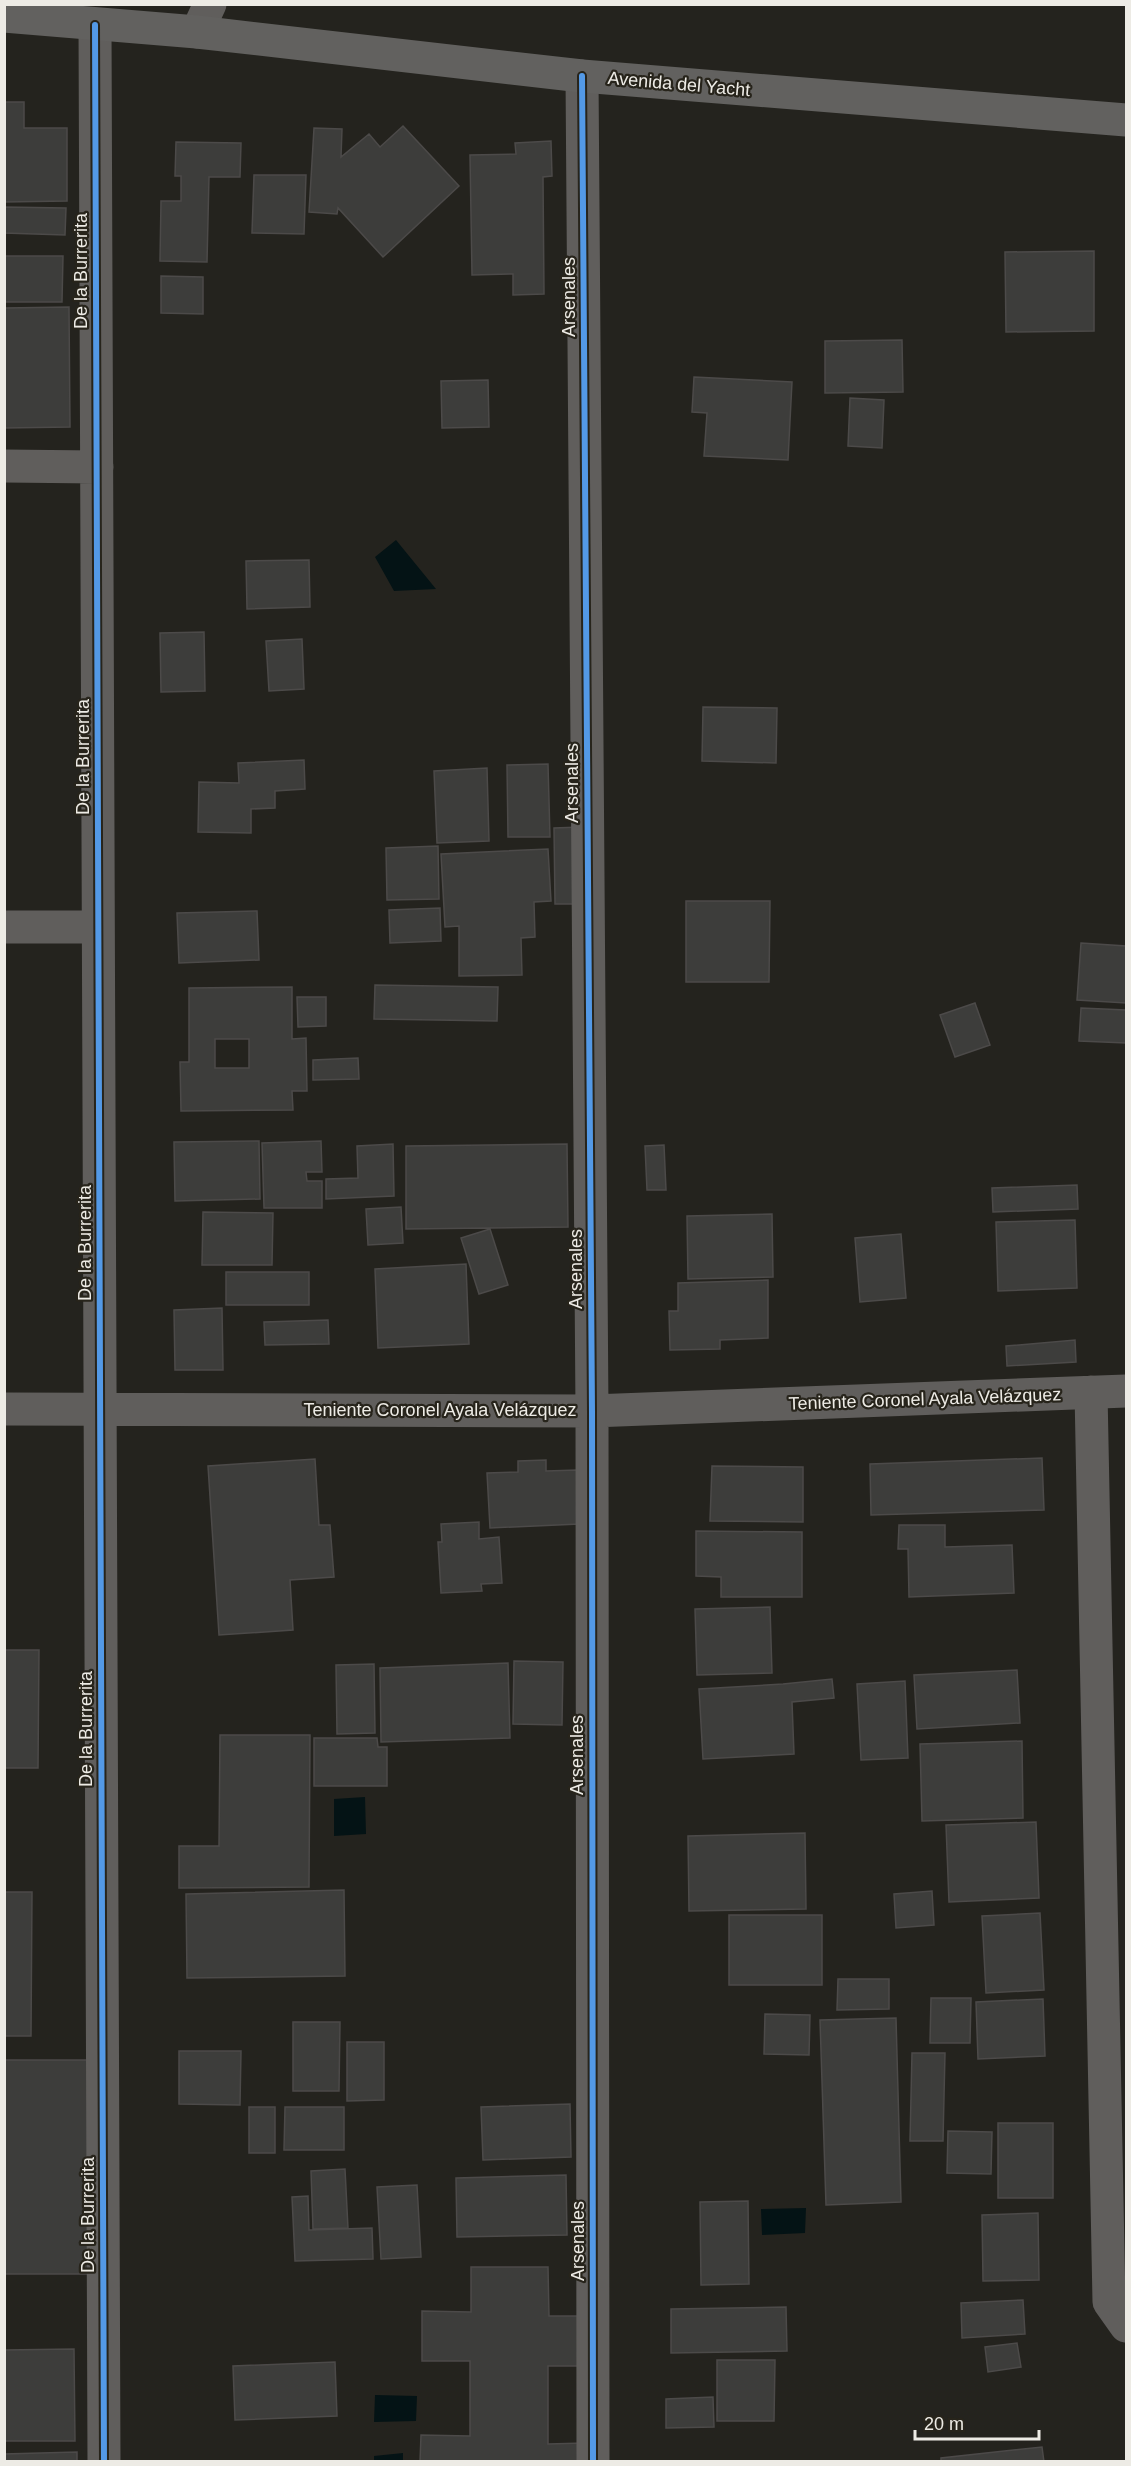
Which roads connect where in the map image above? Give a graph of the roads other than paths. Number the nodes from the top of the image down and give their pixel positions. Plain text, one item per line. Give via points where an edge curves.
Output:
1 (4, 16) edge
2 (203, 18) edge
3 (94, 25) junction
4 (582, 76) junction
5 (1126, 120) edge
6 (4, 466) edge
7 (97, 467) junction
8 (4, 927) edge
9 (98, 927) junction
10 (1126, 1391) edge
11 (1091, 1392) junction
12 (4, 1409) edge
13 (100, 1409) junction
14 (592, 1411) junction
15 (1126, 2326) edge
16 (104, 2462) edge
17 (593, 2462) edge

1 - 3 street, Avenida del Yacht
2 - 3 street, Avenida del Yacht
2 - 4 street, Avenida del Yacht
3 - 7 street, De la Burrerita
4 - 5 street, Avenida del Yacht
4 - 14 street, Arsenales
6 - 7 street
7 - 9 street, De la Burrerita
8 - 9 street
9 - 13 street, De la Burrerita
10 - 11 street, Teniente Coronel Ayala Velázquez
11 - 14 street, Teniente Coronel Ayala Velázquez
11 - 15 street via 1109,2302
12 - 13 street, Teniente Coronel Ayala Velázquez
13 - 14 street, Teniente Coronel Ayala Velázquez
13 - 16 street, De la Burrerita
14 - 17 street, Arsenales

